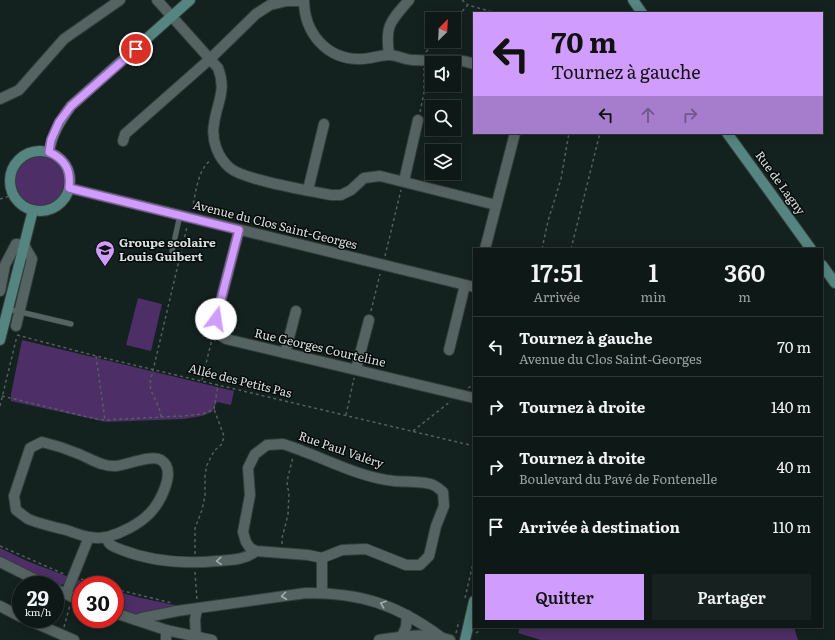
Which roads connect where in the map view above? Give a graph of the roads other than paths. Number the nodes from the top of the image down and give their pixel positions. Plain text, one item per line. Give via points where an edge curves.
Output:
1 (120, 0) edge
2 (158, 0) edge
3 (190, 0) edge
4 (304, 0) edge
5 (409, 0) edge
6 (633, 0) edge
7 (641, 12) edge
8 (172, 16) junction
9 (389, 55) junction
10 (210, 59) junction
11 (473, 64) edge
12 (0, 98) edge
13 (418, 120) road end
14 (324, 124) dead end
15 (515, 134) edge
16 (728, 134) edge
17 (123, 141) dead end
18 (49, 152) junction
19 (0, 170) edge
20 (10, 173) junction
21 (404, 181) junction
22 (69, 188) junction
23 (308, 190) junction
24 (496, 205) junction
25 (32, 210) junction
26 (185, 216) junction
27 (239, 230) junction
28 (24, 245) junction
29 (485, 248) edge
30 (810, 248) edge
31 (172, 251) dead end
32 (823, 266) edge
33 (835, 283) edge
34 (470, 286) edge
35 (0, 291) edge
36 (12, 295) junction
37 (8, 309) junction
38 (296, 311) dead end
39 (19, 312) junction
40 (368, 320) road end
41 (71, 324) dead end
42 (17, 331) road end
43 (0, 340) edge
44 (449, 350) dead end
45 (285, 353) junction
46 (356, 369) junction
47 (473, 398) edge
48 (89, 537) junction
49 (106, 537) junction
50 (256, 551) junction
51 (322, 558) junction
52 (0, 562) edge
53 (28, 576) edge
54 (73, 576) edge
55 (322, 593) junction
56 (473, 605) edge
57 (0, 606) edge
58 (198, 609) junction
59 (12, 612) edge
60 (407, 615) junction
61 (124, 616) edge
62 (136, 620) junction
63 (46, 628) edge
64 (166, 635) edge
65 (196, 637) junction
66 (409, 637) edge
67 (445, 638) edge
68 (74, 640) edge
69 (212, 640) edge
70 (379, 640) edge
71 (465, 640) edge

1 - 12 street via 64,39 19,90
2 - 8 street
3 - 8 main road
4 - 9 street via 305,15 310,29 319,42 332,52 346,58 361,59
4 - 10 street via 270,5 256,14
5 - 9 street via 392,20 387,38
6 - 7 main road
8 - 10 street
8 - 18 main road via 71,106 59,122
9 - 11 street via 408,60 451,60
10 - 17 street via 125,134
10 - 23 street via 222,78 222,89 213,126 214,142 220,155 231,169 248,176
13 - 21 street
14 - 23 street
15 - 24 street
16 - 30 main road, Rue de Lagny
18 - 20 main road via 29,152 14,164
18 - 22 main road via 64,162 69,174
19 - 20 main road
20 - 25 main road via 9,181 13,195 18,202
21 - 23 street via 380,176 364,178 351,190 340,195
21 - 24 street
22 - 25 main road via 66,197 55,206 42,211
22 - 26 street, Avenue du Clos Saint-Georges
24 - 29 street
25 - 28 main road
26 - 27 street, Avenue du Clos Saint-Georges
26 - 31 lane
27 - 34 street, Avenue du Clos Saint-Georges
27 - 45 street, Rue Georges Courteline via 216,319 218,332 226,339
28 - 35 street via 16,244 5,265
28 - 36 main road
28 - 39 street via 32,260
32 - 33 main road
34 - 44 street
35 - 36 street
36 - 37 main road
37 - 39 lane
37 - 43 main road
38 - 45 street
39 - 41 lane
39 - 42 street
40 - 46 street
45 - 46 street, Rue Georges Courteline
46 - 47 street, Rue Georges Courteline
48 - 49 street
48 - 49 street via 28,518 16,510 14,496 30,448 42,442 57,445 101,464 115,467 151,458 165,464 167,480 155,507 131,527
48 - 54 street
50 -> 49 street via 235,560 171,562 128,552 113,546
50 - 51 street
50 - 51 street, Rue Paul Valéry via 250,548 243,532 250,495 248,468 255,454 267,445 283,444 374,477 433,484 443,492 444,506 429,556 420,565 406,565 366,550 342,550
51 - 55 street
52 - 53 street
55 -> 58 street via 306,593
60 -> 55 street via 367,599
56 - 71 main road
57 - 59 street
58 - 62 street
58 - 65 street via 195,620
60 - 66 street via 406,627
60 - 67 street
61 - 62 street
62 - 64 street
63 - 68 street
64 - 65 street
65 - 69 street
66 - 67 street via 429,635
66 - 70 street

